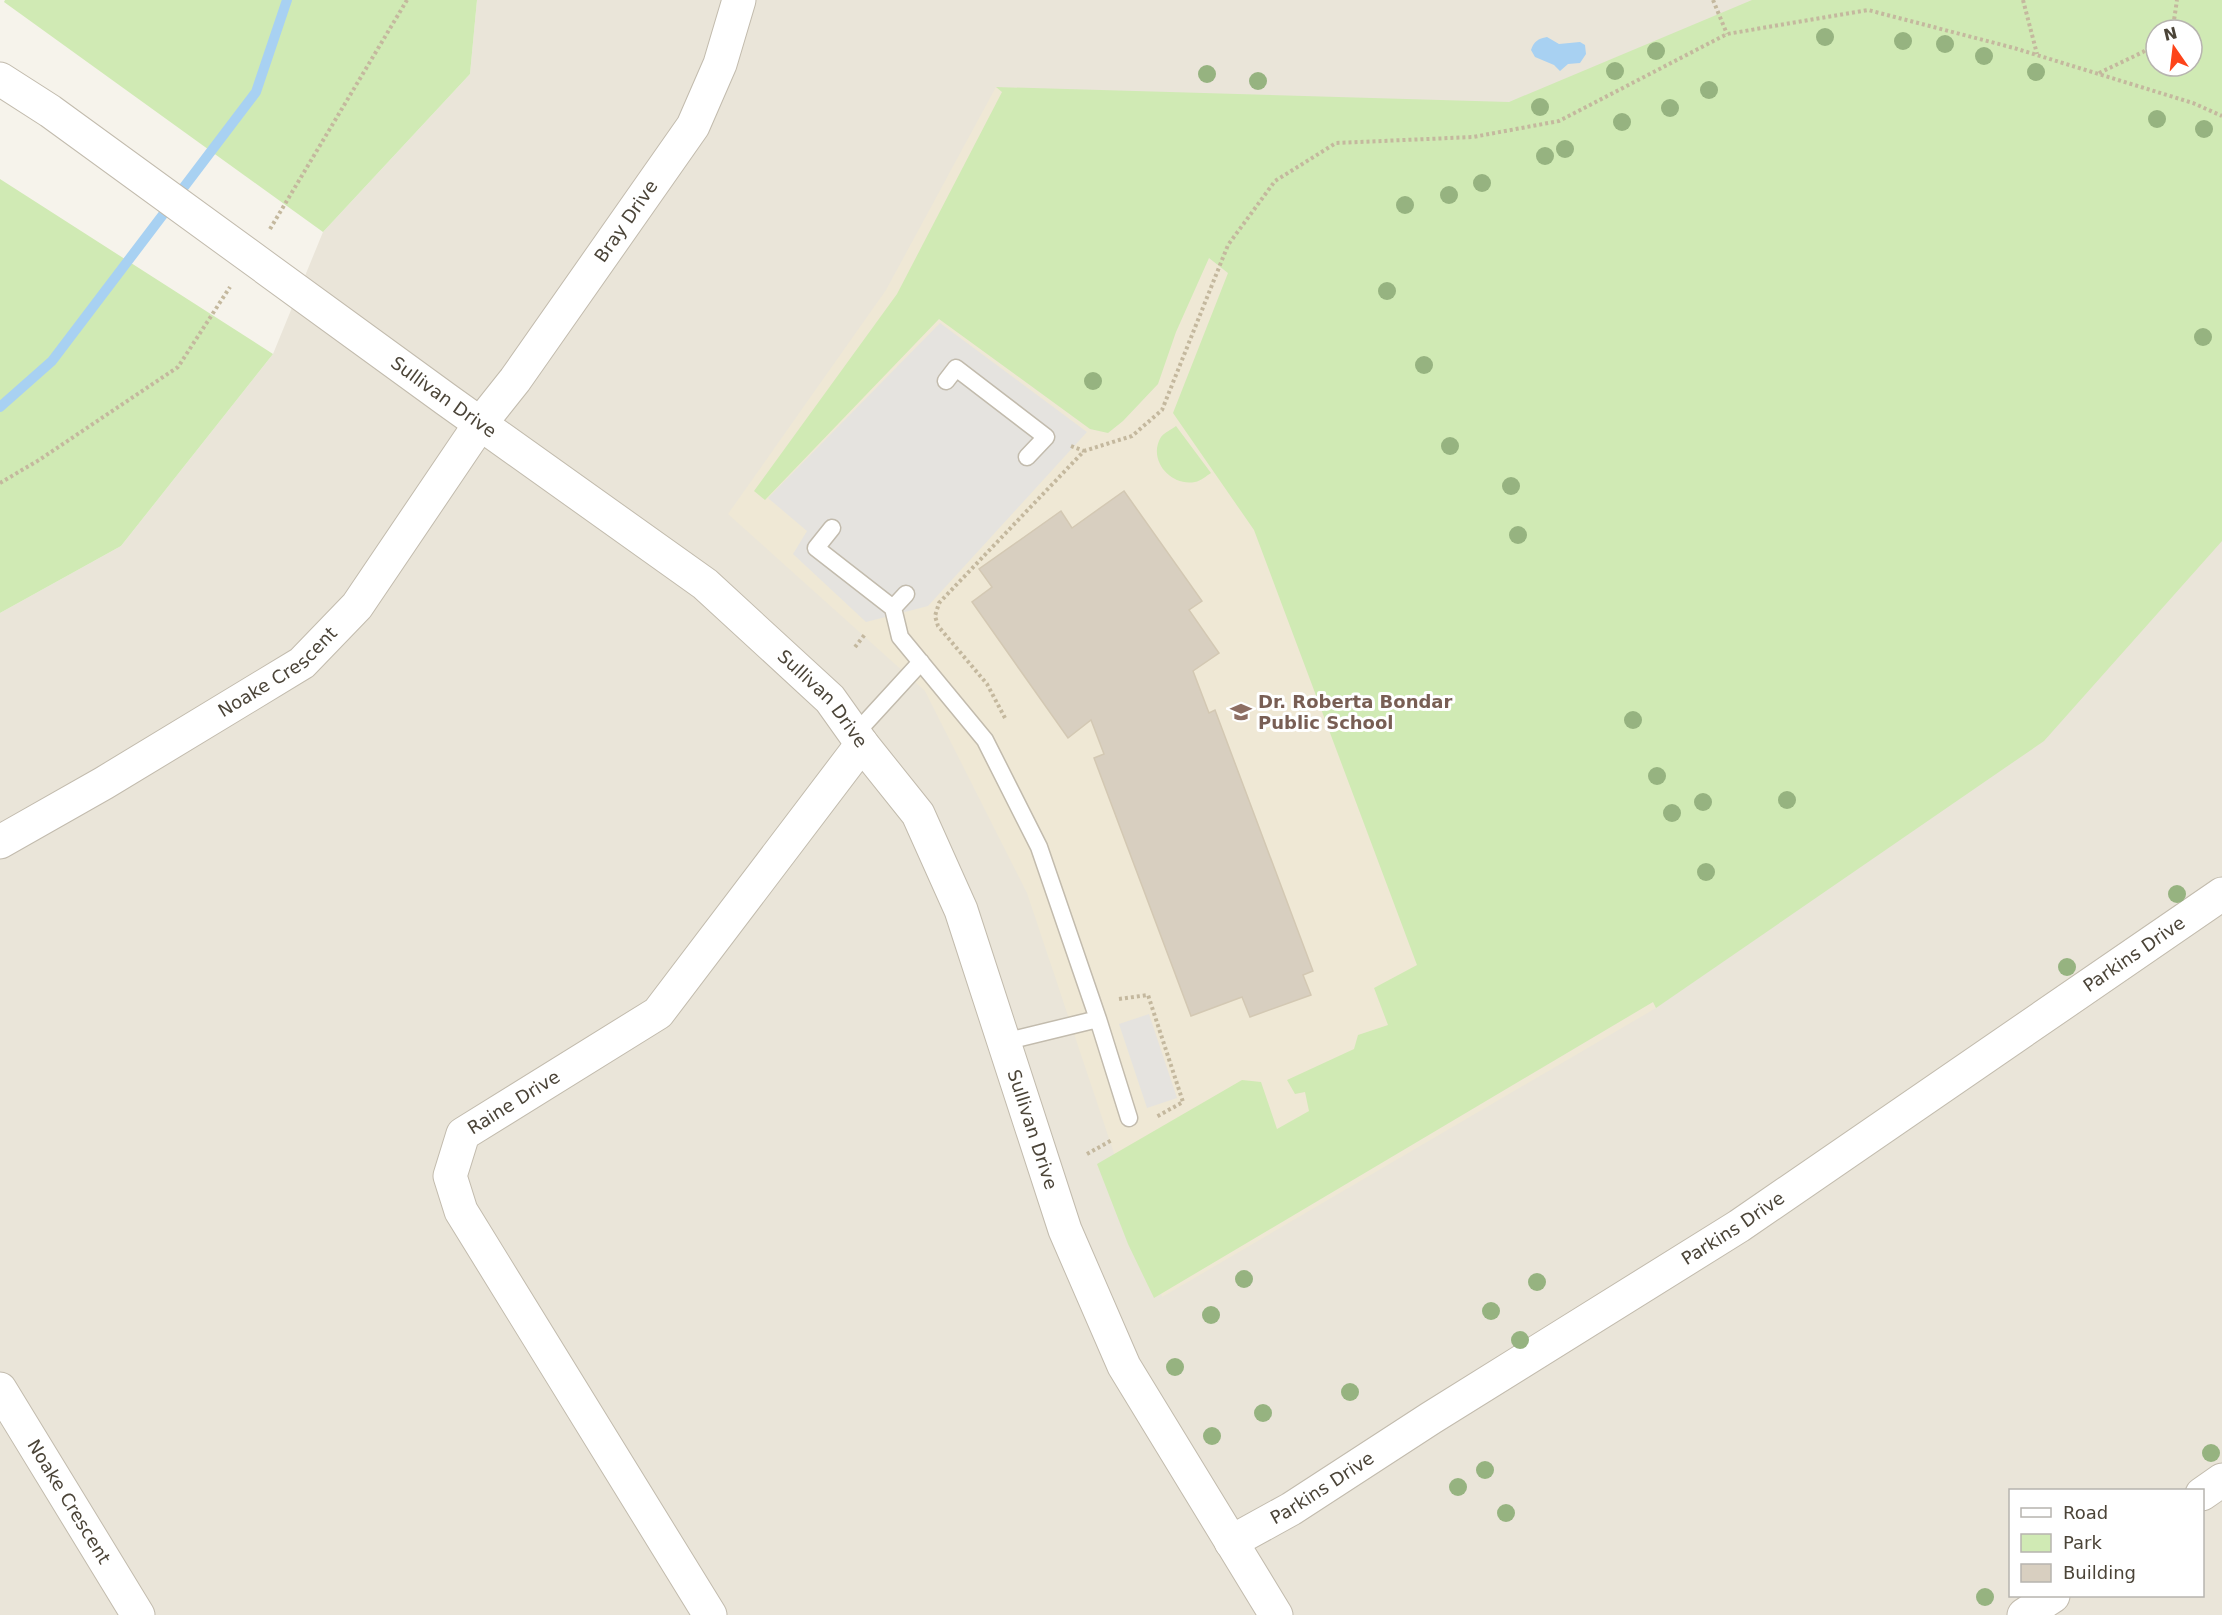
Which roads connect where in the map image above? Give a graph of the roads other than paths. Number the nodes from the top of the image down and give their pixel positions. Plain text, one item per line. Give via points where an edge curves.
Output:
1 (739, 0) edge
2 (0, 79) edge
3 (946, 381) dead end
4 (480, 424) junction
5 (1027, 457) dead end
6 (832, 528) dead end
7 (906, 594) dead end
8 (893, 608) junction
9 (921, 662) junction
10 (859, 739) junction
11 (0, 842) edge
12 (2222, 894) edge
13 (1098, 1019) junction
14 (1004, 1041) junction
15 (1129, 1118) dead end
16 (0, 1389) edge
17 (2222, 1480) edge
18 (2204, 1493) edge
19 (1230, 1542) junction
20 (2051, 1597) edge
21 (138, 1615) edge
22 (710, 1615) edge
23 (1276, 1615) edge
24 (2024, 1615) edge

1 - 4 street, Bray Drive via 720,64 693,126
2 - 4 street, Sullivan Drive via 50,111
3 - 5 lane via 956,368 1046,437
4 - 10 street, Sullivan Drive via 705,584 830,699
4 - 11 street, Noake Crescent via 357,606 302,663
6 - 8 lane via 816,548
7 - 8 lane
8 - 9 lane via 900,637
9 - 10 lane
9 - 13 lane via 985,740 1039,847
10 - 14 street, Sullivan Drive via 918,814 962,910
10 - 22 street, Raine Drive via 658,1013 462,1134 450,1176 461,1212
12 - 19 street, Parkins Drive via 1739,1226 1291,1509
13 - 14 lane
13 - 15 lane
14 - 19 street, Sullivan Drive via 1065,1230 1124,1366
16 - 21 street, Noake Crescent
17 - 18 street
19 - 23 street, Sullivan Drive
20 - 24 street

